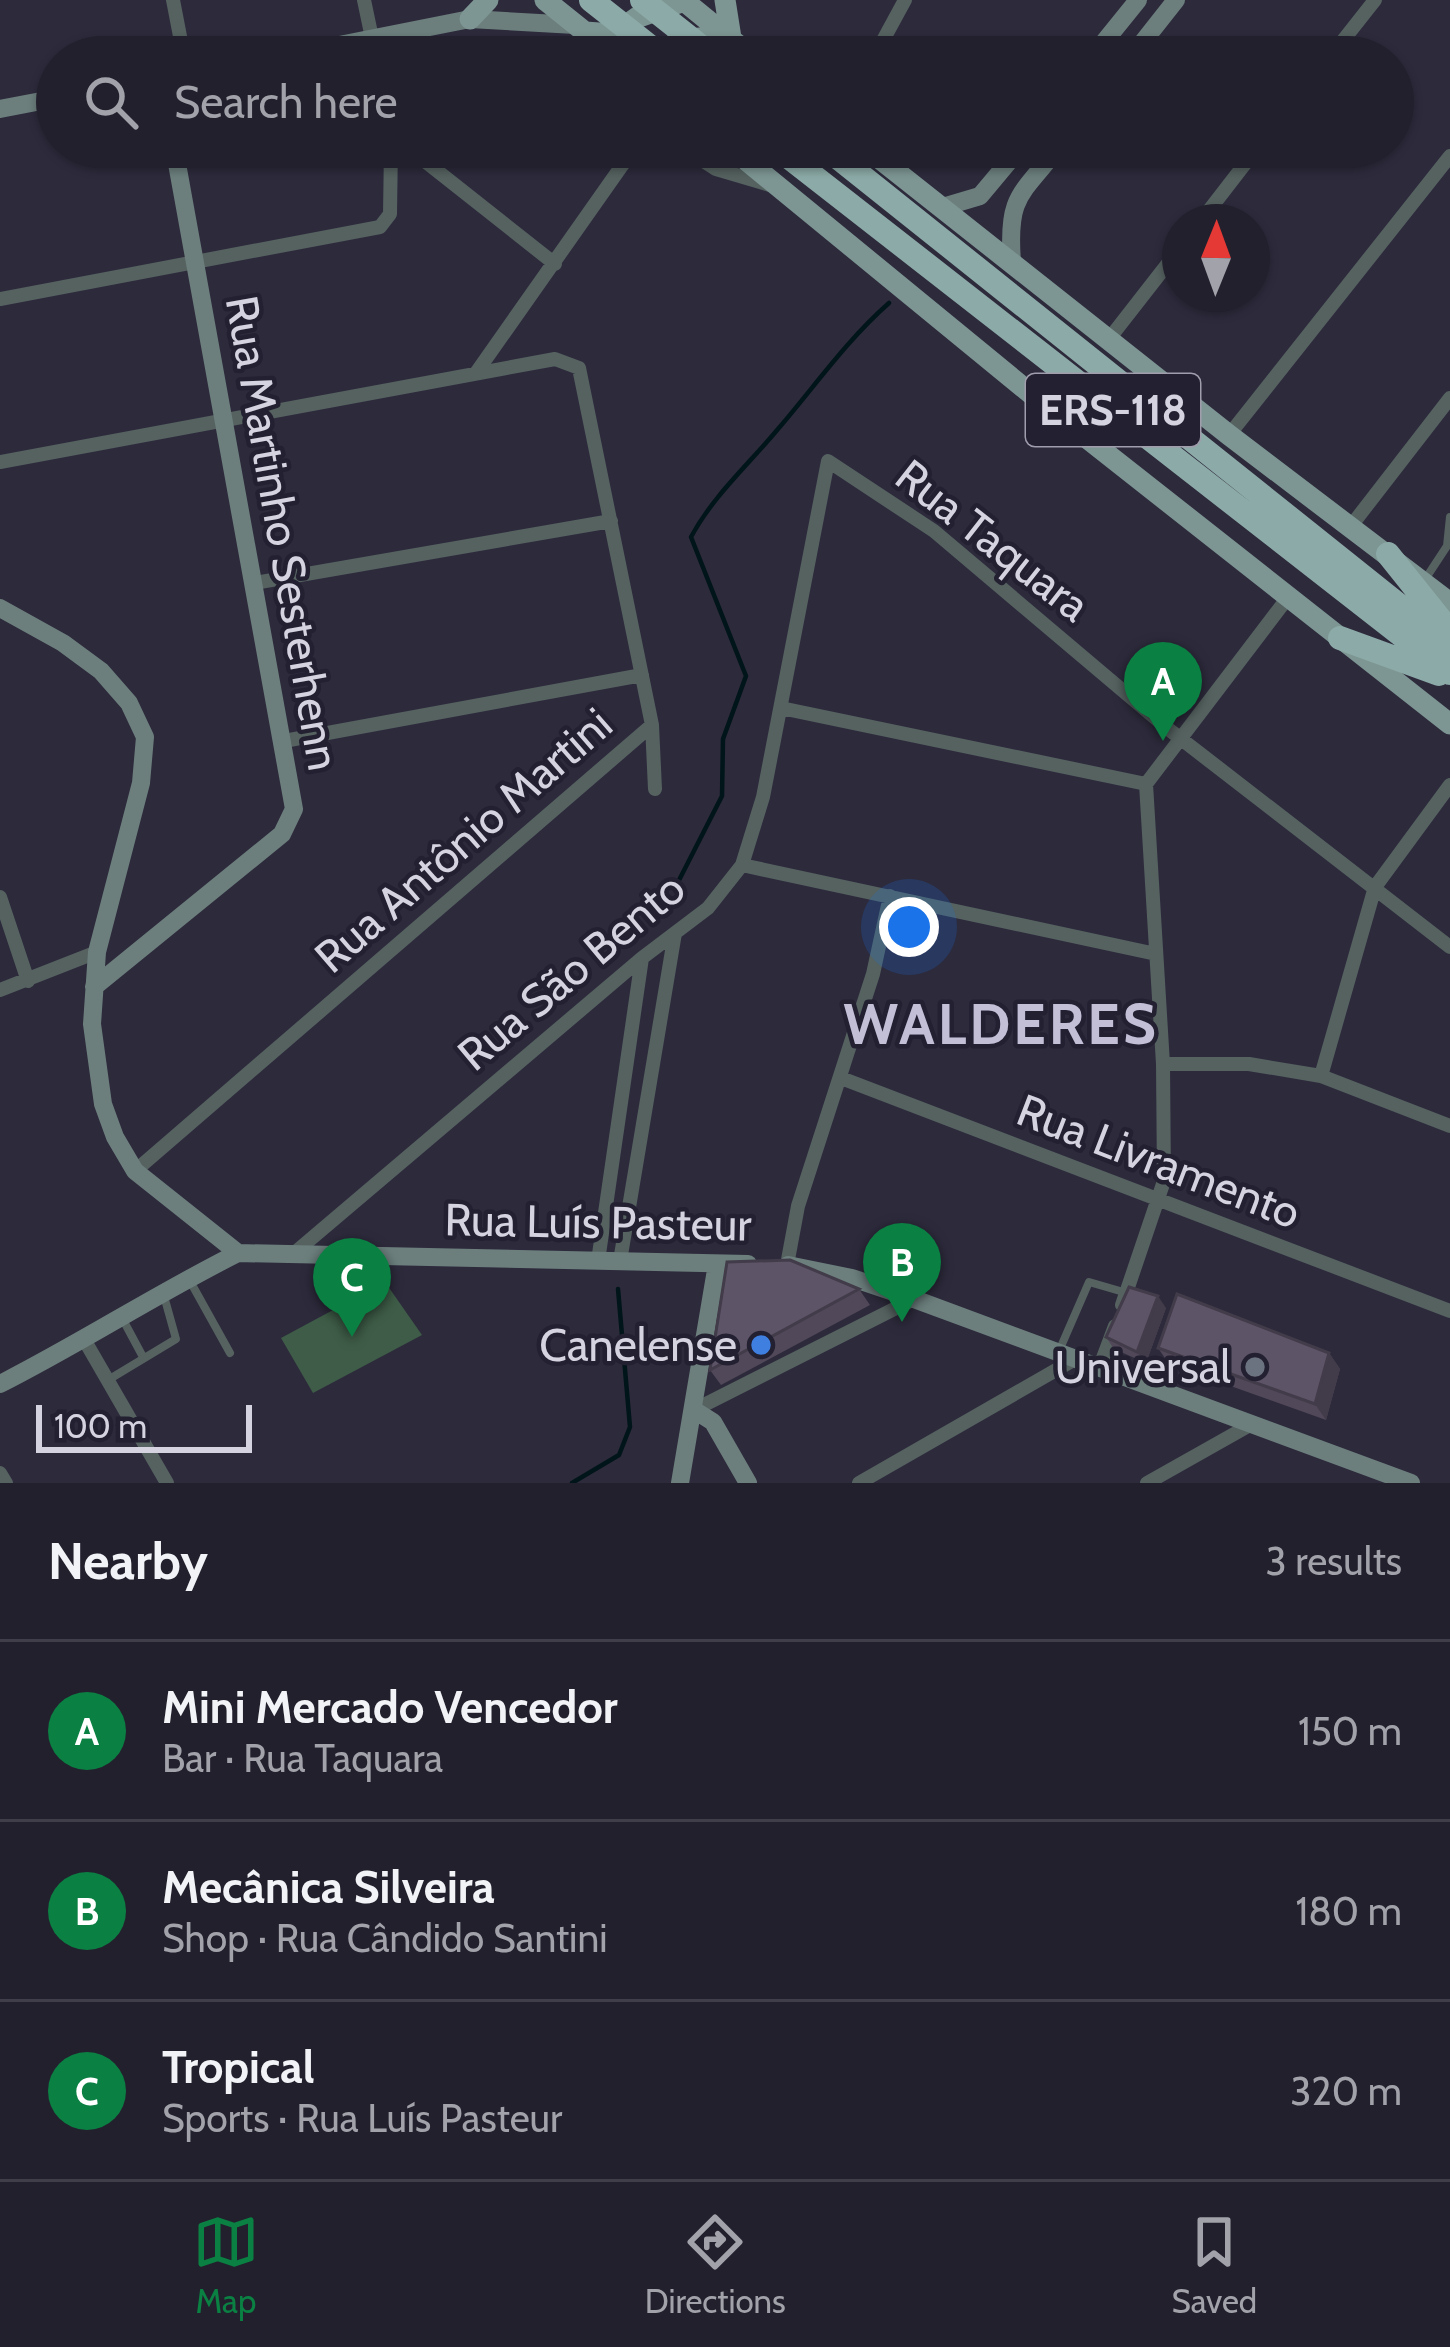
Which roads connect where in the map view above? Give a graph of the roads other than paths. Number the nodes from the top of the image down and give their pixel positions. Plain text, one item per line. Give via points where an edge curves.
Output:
1 (172, 0) edge
2 (364, 0) edge
3 (488, 0) edge
4 (507, 0) edge
5 (545, 0) edge
6 (591, 0) edge
7 (685, 0) edge
8 (725, 0) edge
9 (905, 0) edge
10 (1138, 0) edge
11 (1176, 0) edge
12 (1375, 0) edge
13 (641, 6) edge
14 (571, 18) edge
15 (470, 19) junction
16 (180, 36) edge
17 (371, 36) edge
18 (416, 36) edge
19 (637, 36) edge
20 (699, 36) edge
21 (713, 36) edge
22 (723, 36) edge
23 (885, 36) edge
24 (1109, 36) edge
25 (1144, 36) edge
26 (1347, 36) edge
27 (36, 102) edge
28 (0, 109) edge
29 (1450, 156) edge
30 (178, 168) edge
31 (391, 168) edge
32 (434, 168) edge
33 (621, 168) edge
34 (714, 168) edge
35 (757, 168) edge
36 (803, 168) edge
37 (851, 168) edge
38 (892, 168) edge
39 (1004, 168) edge
40 (1042, 168) edge
41 (1242, 168) edge
42 (784, 189) junction
43 (1214, 204) edge
44 (943, 208) junction
45 (194, 262) junction
46 (1012, 262) junction
47 (555, 264) junction
48 (1162, 271) edge
49 (0, 299) edge
50 (1109, 339) junction
51 (476, 373) junction
52 (1450, 398) edge
53 (223, 422) junction
54 (1229, 435) junction
55 (828, 461) joint
56 (0, 462) edge
57 (1450, 517) edge
58 (611, 521) junction
59 (1351, 526) junction
60 (1388, 554) junction
61 (1423, 582) junction
62 (254, 583) junction
63 (1289, 596) junction
64 (1450, 603) edge
65 (0, 608) edge
66 (1450, 631) edge
67 (1340, 638) junction
68 (1450, 646) edge
69 (1450, 675) edge
70 (642, 676) junction
71 (781, 708) junction
72 (1450, 724) edge
73 (652, 725) junction
74 (1182, 740) junction
75 (284, 741) junction
76 (1146, 784) junction
77 (1450, 784) edge
78 (655, 789) dead end
79 (742, 865) junction
80 (1375, 886) junction
81 (890, 896) junction
82 (0, 897) edge
83 (675, 932) junction
84 (1450, 947) edge
85 (97, 952) junction
86 (1156, 954) junction
87 (642, 958) junction
88 (28, 981) junction
89 (94, 987) junction
90 (0, 990) edge
91 (1163, 1064) junction
92 (1322, 1076) junction
93 (841, 1078) junction
94 (624, 1097) junction
95 (647, 1100) junction
96 (1450, 1126) edge
97 (134, 1171) junction
98 (1160, 1199) junction
99 (238, 1252) junction
100 (292, 1255) junction
101 (598, 1261) junction
102 (620, 1261) junction
103 (717, 1264) junction
104 (787, 1265) junction
105 (188, 1277) junction
106 (162, 1291) junction
107 (1127, 1293) junction
108 (914, 1299) junction
109 (1450, 1311) edge
110 (121, 1314) junction
111 (85, 1341) junction
112 (230, 1353) dead end
113 (1068, 1355) junction
114 (143, 1357) junction
115 (1100, 1366) junction
116 (109, 1380) junction
117 (0, 1384) edge
118 (694, 1410) junction
119 (1250, 1425) junction
120 (683, 1462) junction
121 (0, 1473) edge
122 (6, 1483) edge
123 (167, 1483) edge
124 (680, 1483) edge
125 (695, 1483) edge
126 (748, 1483) edge
127 (859, 1483) edge
128 (1147, 1483) edge
129 (1411, 1483) edge

1 - 16 street
2 - 17 street
3 - 15 main road
4 - 15 main road
5 - 14 main road
6 - 19 highway, bridge
7 - 13 main road
7 - 21 main road
8 - 22 main road
9 - 23 street
10 - 24 main road
11 - 25 main road
12 - 26 street
13 - 14 main road via 613,34
13 - 20 highway, bridge
14 - 15 main road
15 - 18 main road
27 - 28 main road
29 - 54 street
30 - 45 main road, Rua Martinho Sesterhenn
31 - 45 street via 390,214 380,227
32 - 47 street
33 - 47 street
34 - 42 street
35 - 42 main road
36 - 69 highway, ERS-118
37 - 68 highway, ERS-118
38 - 44 main road
39 - 44 main road via 980,196
40 - 46 main road via 1014,204
41 - 43 street
42 - 63 main road
44 - 46 main road
45 - 49 street
45 - 53 main road, Rua Martinho Sesterhenn
46 - 50 main road
47 - 51 street
48 - 50 street
50 - 54 main road
51 - 53 street
51 - 58 street, Rua Antônio Martini via 555,359 579,368
52 - 59 street
53 - 56 street
53 - 62 main road, Rua Martinho Sesterhenn
54 - 59 main road
55 - 71 street, Rua São Bento
55 - 74 street, Rua Taquara via 934,531
57 - 61 lane via 1447,546
58 - 62 street
58 - 70 street, Rua Antônio Martini
59 - 60 main road
60 - 61 main road
60 - 66 highway
61 - 64 main road
62 - 75 main road, Rua Martinho Sesterhenn
63 - 67 main road
63 - 74 street
65 - 85 main road via 100,671 145,737 141,783
67 - 69 highway
67 - 72 main road
70 - 73 street, Rua Antônio Martini
70 - 75 street
71 - 76 street
71 - 79 street, Rua São Bento
73 - 78 street
73 - 97 street, Rua Antônio Martini
74 - 76 street
74 - 80 street, Rua Taquara
75 - 89 main road, Rua Martinho Sesterhenn via 294,809 282,834
76 - 86 street
77 - 80 street
79 - 81 street
79 - 83 street, Rua São Bento via 708,908
80 - 84 street, Rua Taquara
80 - 92 street
81 - 86 street
81 - 93 street
82 - 88 street
83 - 87 street, Rua São Bento
83 - 95 street
85 - 88 street
85 - 89 main road
86 - 91 street
87 - 94 street
87 - 100 street, Rua São Bento
88 - 90 street
89 - 97 main road via 95,1066 109,1123
91 - 92 street via 1250,1064
91 - 98 street
92 - 96 street
93 - 98 street, Rua Livramento
93 - 104 street
94 - 95 street
94 - 101 street
95 - 102 street
97 - 99 main road
98 - 107 street
98 - 109 street, Rua Livramento
99 - 100 main road, Rua Luís Pasteur
99 - 105 main road
100 - 101 main road, Rua Luís Pasteur
101 - 102 main road, Rua Luís Pasteur
102 - 103 main road, Rua Luís Pasteur
103 - 104 main road, Rua Luís Pasteur
103 - 118 main road
104 - 108 main road, Rua Luís Pasteur
105 - 106 main road
105 - 112 lane
106 - 110 main road
106 - 114 lane via 176,1339
107 - 113 lane via 1089,1282
107 - 115 street
108 - 113 main road, Rua Luís Pasteur
108 - 118 street
110 - 111 main road
110 - 114 lane
111 - 116 street
111 - 117 main road
113 - 115 main road, Rua Luís Pasteur
113 - 127 street
114 - 116 lane
115 - 119 main road, Rua Luís Pasteur
116 - 123 street
118 - 120 main road
118 - 126 main road via 713,1422
119 - 128 street
119 - 129 main road, Rua Luís Pasteur
120 - 124 main road
120 - 125 main road
121 - 122 street

